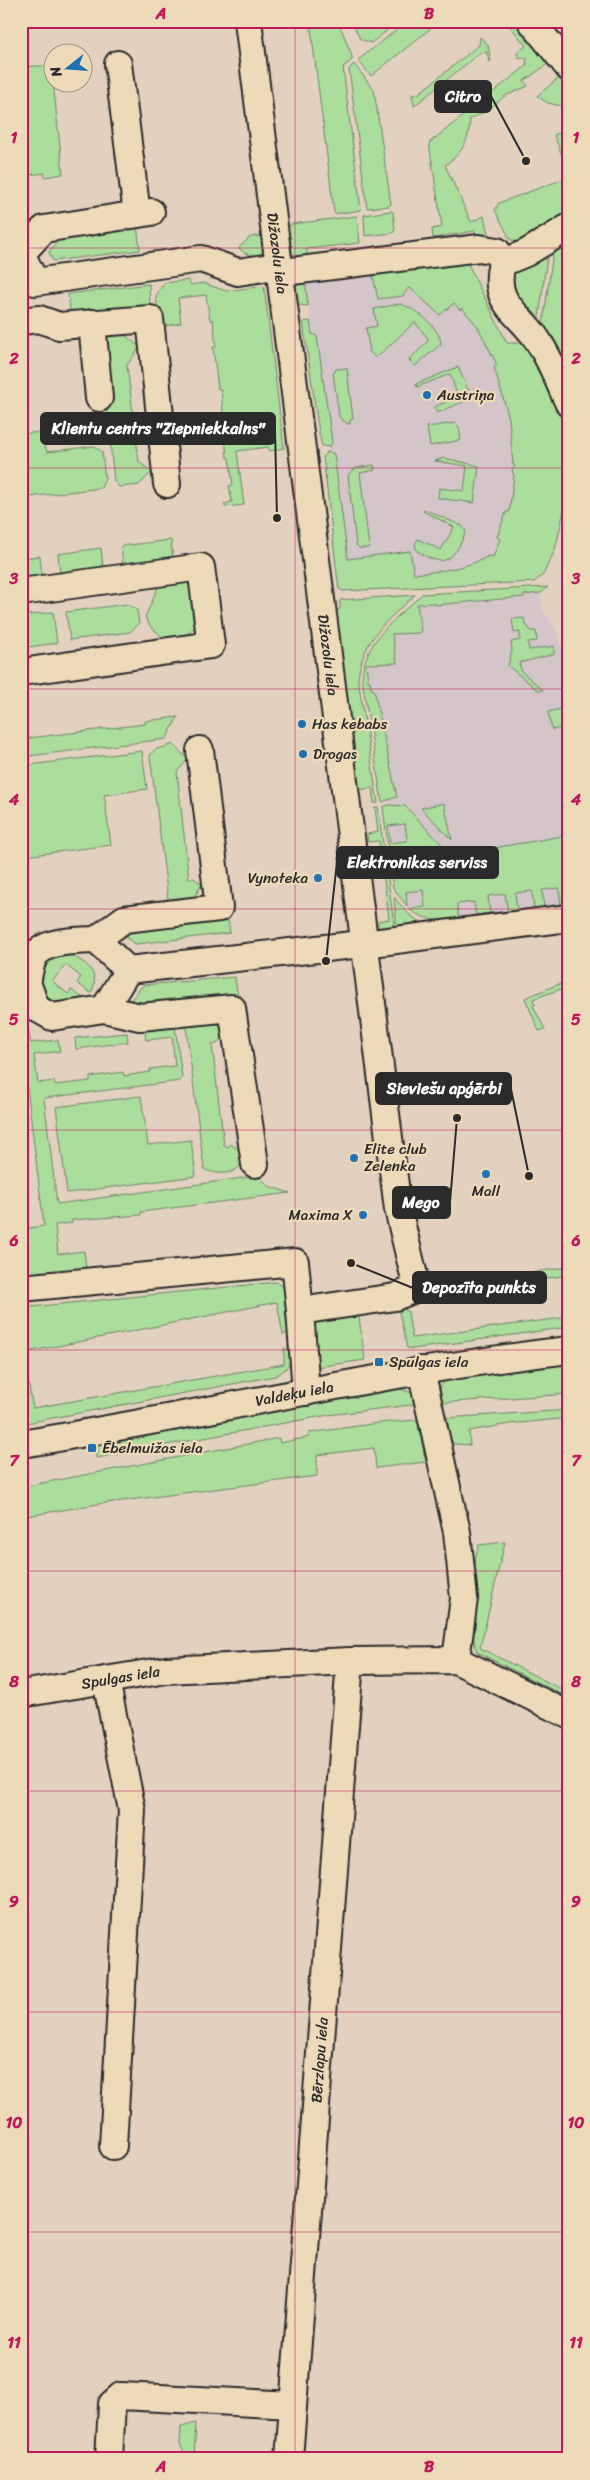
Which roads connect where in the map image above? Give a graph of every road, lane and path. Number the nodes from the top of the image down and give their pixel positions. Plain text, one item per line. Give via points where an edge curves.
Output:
1 (248, 21) edge
2 (531, 21) edge
3 (118, 64) dead end
4 (569, 68) edge
5 (569, 227) edge
6 (22, 253) edge
7 (502, 262) junction
8 (278, 271) junction
9 (35, 282) junction
10 (30, 320) edge
11 (92, 323) junction
12 (99, 398) dead end
13 (569, 404) edge
14 (167, 484) dead end
15 (21, 592) edge
16 (21, 672) edge
17 (200, 750) dead end
18 (569, 918) edge
19 (96, 940) junction
20 (366, 944) junction
21 (128, 970) junction
22 (24, 983) edge
23 (104, 1009) junction
24 (255, 1164) dead end
25 (21, 1288) edge
26 (300, 1311) junction
27 (569, 1350) edge
28 (421, 1370) junction
29 (306, 1392) junction
30 (21, 1444) edge
31 (456, 1660) junction
32 (350, 1661) junction
33 (106, 1680) junction
34 (21, 1694) edge
35 (569, 1716) edge
36 (113, 2146) dead end
37 (293, 2405) junction
38 (109, 2459) edge
39 (289, 2459) edge

1 - 8 street, Dižozolu iela
2 - 4 street
3 - 6 street via 144,213 44,229
5 - 7 street via 526,253
6 - 9 street
7 - 8 street via 496,251 479,248
7 - 13 street via 498,276 504,298 511,312 538,341
8 - 9 street via 264,268 238,272 201,259
8 - 20 street, Dižozolu iela
9 - 10 street
10 - 11 street via 59,326
11 - 12 street
11 - 14 street via 150,319
15 - 16 street via 201,567 211,645
17 - 19 street via 219,908 124,919
18 - 20 street
19 - 21 street
19 - 22 street via 62,942 46,947 34,957
20 - 21 street
20 - 26 street, Dižozolu iela via 398,1209 417,1288 395,1297
21 - 23 street
22 - 23 street via 36,1008 52,1017
23 - 24 street via 140,1017 232,1008
25 - 26 street via 295,1262
26 - 29 street
27 - 28 street, Valdeķu iela
28 - 29 street, Valdeķu iela
28 - 31 street via 457,1532 464,1598
29 - 30 street, Valdeķu iela
31 - 32 street, Spulgas iela
31 - 35 street, Spulgas iela
32 - 33 street, Spulgas iela via 166,1670
32 - 37 street, Bērzlapu iela
33 - 34 street, Spulgas iela
33 - 36 street via 132,1810
37 - 38 street via 121,2396 112,2404
37 - 39 street, Bērzlapu iela

